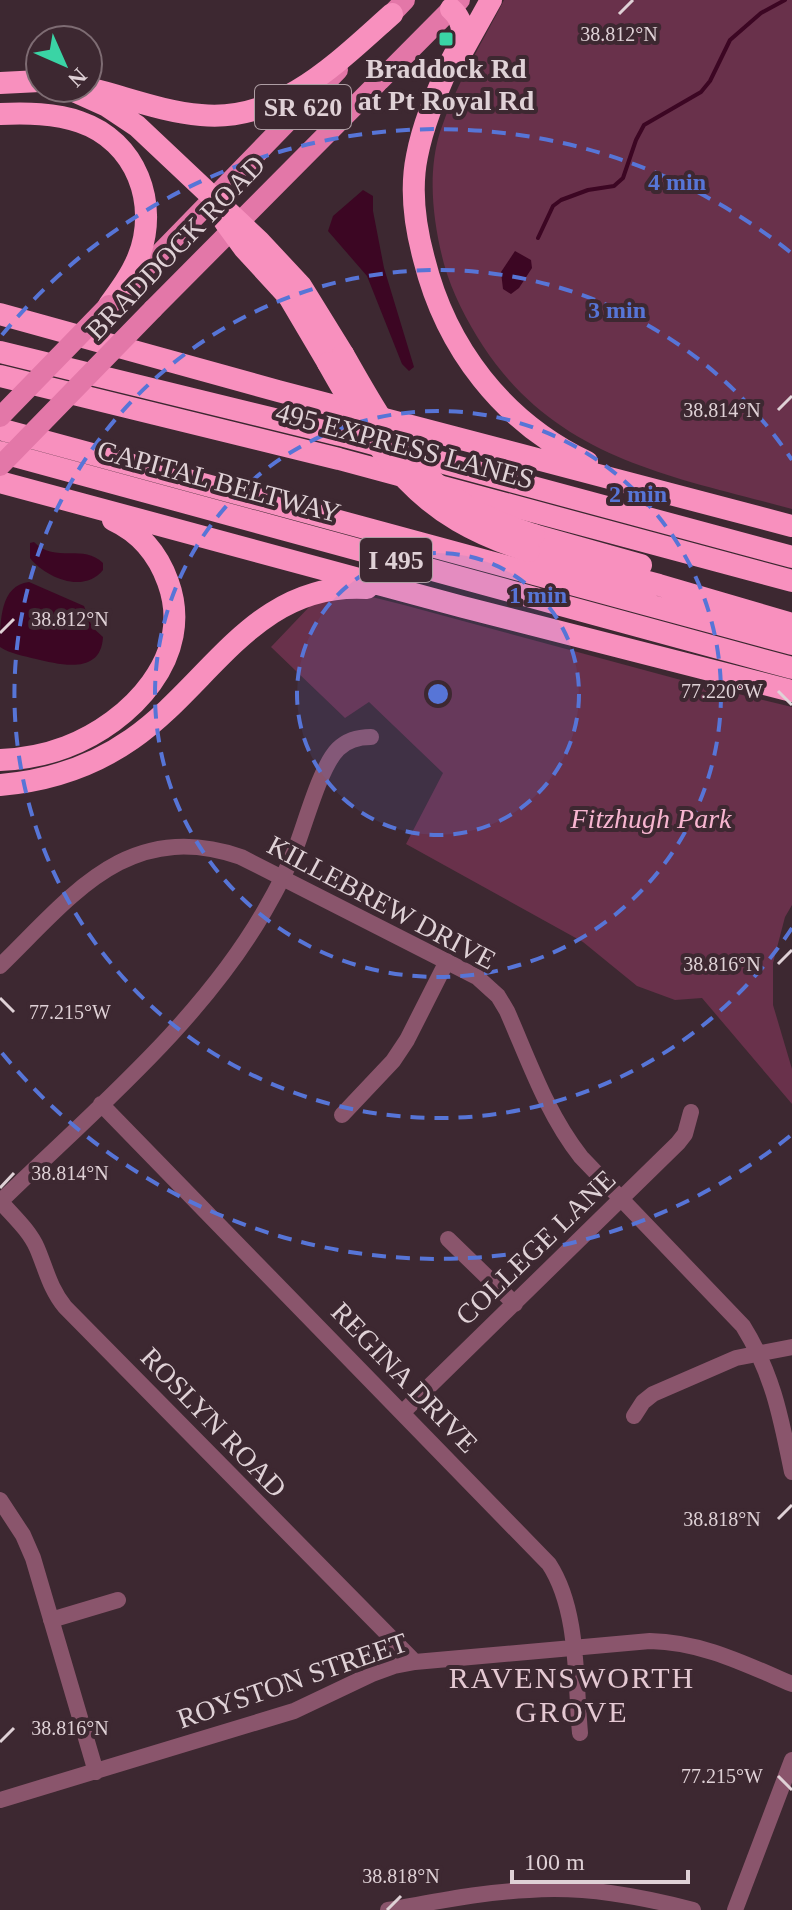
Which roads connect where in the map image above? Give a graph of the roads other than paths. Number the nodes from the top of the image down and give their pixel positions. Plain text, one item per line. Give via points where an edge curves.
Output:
1 (491, 0) edge
2 (451, 3) edge
3 (398, 7) edge
4 (24, 82) edge
5 (0, 83) edge
6 (104, 92) edge
7 (436, 94) junction
8 (103, 104) edge
9 (0, 114) edge
10 (214, 199) junction
11 (235, 227) junction
12 (109, 305) junction
13 (0, 314) edge
14 (0, 352) edge
15 (0, 376) edge
16 (0, 417) edge
17 (0, 429) edge
18 (0, 452) edge
19 (0, 466) edge
20 (0, 482) edge
21 (674, 494) junction
22 (72, 500) junction
23 (792, 526) edge
24 (532, 543) junction
25 (792, 557) edge
26 (792, 581) edge
27 (424, 595) junction
28 (792, 610) edge
29 (792, 624) edge
30 (792, 644) edge
31 (792, 668) edge
32 (792, 691) edge
33 (371, 737) dead end
34 (0, 760) edge
35 (0, 785) edge
36 (283, 876) junction
37 (447, 961) junction
38 (0, 966) edge
39 (101, 1104) junction
40 (691, 1112) dead end
41 (342, 1115) dead end
42 (622, 1199) junction
43 (0, 1202) edge
44 (448, 1239) dead end
45 (515, 1304) junction
46 (792, 1347) edge
47 (759, 1352) junction
48 (403, 1412) junction
49 (634, 1416) dead end
50 (792, 1472) edge
51 (0, 1500) edge
52 (118, 1600) dead end
53 (51, 1620) junction
54 (573, 1647) junction
55 (415, 1662) junction
56 (792, 1684) edge
57 (580, 1733) dead end
58 (792, 1760) edge
59 (96, 1772) junction
60 (788, 1782) edge
61 (0, 1800) edge
62 (390, 1910) edge
63 (693, 1910) edge
64 (735, 1910) edge

1 - 7 highway
2 - 7 highway via 462,39
2 - 11 main road, BRADDOCK ROAD / SR 620
3 - 6 highway via 315,79 245,113 201,115
3 - 10 main road, BRADDOCK ROAD / SR 620
4 - 5 highway
7 - 21 highway via 416,158 413,196 428,277 462,353 500,400 539,434 607,471
8 - 10 highway via 137,126
9 - 12 highway via 77,121 106,135 134,166 145,194 145,234 138,259
10 - 11 highway
10 - 12 main road, BRADDOCK ROAD / SR 620
11 - 19 main road, BRADDOCK ROAD / SR 620, bridge
11 - 24 highway, bridge via 293,276 336,358 415,465
12 - 16 main road, BRADDOCK ROAD / SR 620, bridge
13 - 21 highway
14 - 25 highway via 309,427
15 - 26 highway, 495 EXPRESS LANES via 352,462
17 - 30 highway, I 495
18 - 31 highway, CAPITAL BELTWAY / I 495
20 - 22 highway
21 - 23 highway
22 - 27 highway
22 - 34 highway via 120,523 153,551 174,603 170,650 146,691 108,724 66,747
24 - 28 highway
24 - 29 highway
27 - 32 highway
27 - 35 highway via 346,588 277,607 133,739 66,773
33 - 36 street via 347,742 331,758
36 - 37 street, KILLEBREW DRIVE
36 - 38 street, KILLEBREW DRIVE via 207,848 171,847 133,855 82,886
36 - 39 street via 246,941 198,1005
37 - 41 street via 393,1061
37 - 42 street, KILLEBREW DRIVE via 498,996 566,1138
39 - 43 street
39 - 48 street, REGINA DRIVE
40 - 42 street, COLLEGE LANE via 678,1143
42 - 45 street, COLLEGE LANE
42 - 47 street, KILLEBREW DRIVE via 729,1309
43 - 55 street, ROSLYN ROAD via 37,1246 49,1283 65,1307
44 - 45 street
45 - 48 street, COLLEGE LANE
46 - 47 street
47 - 49 street via 653,1394
47 - 50 street, KILLEBREW DRIVE via 777,1396
48 - 54 street, REGINA DRIVE via 549,1564 565,1595
51 - 53 street via 33,1558
52 - 53 street
53 - 59 street
54 - 55 street, ROYSTON STREET
54 - 56 street, ROYSTON STREET via 686,1643
54 - 57 street, REGINA DRIVE
55 - 59 street, ROYSTON STREET via 372,1674 294,1711
58 - 60 street
59 - 61 street, ROYSTON STREET
60 - 64 street
62 - 63 street via 549,1889 624,1894

